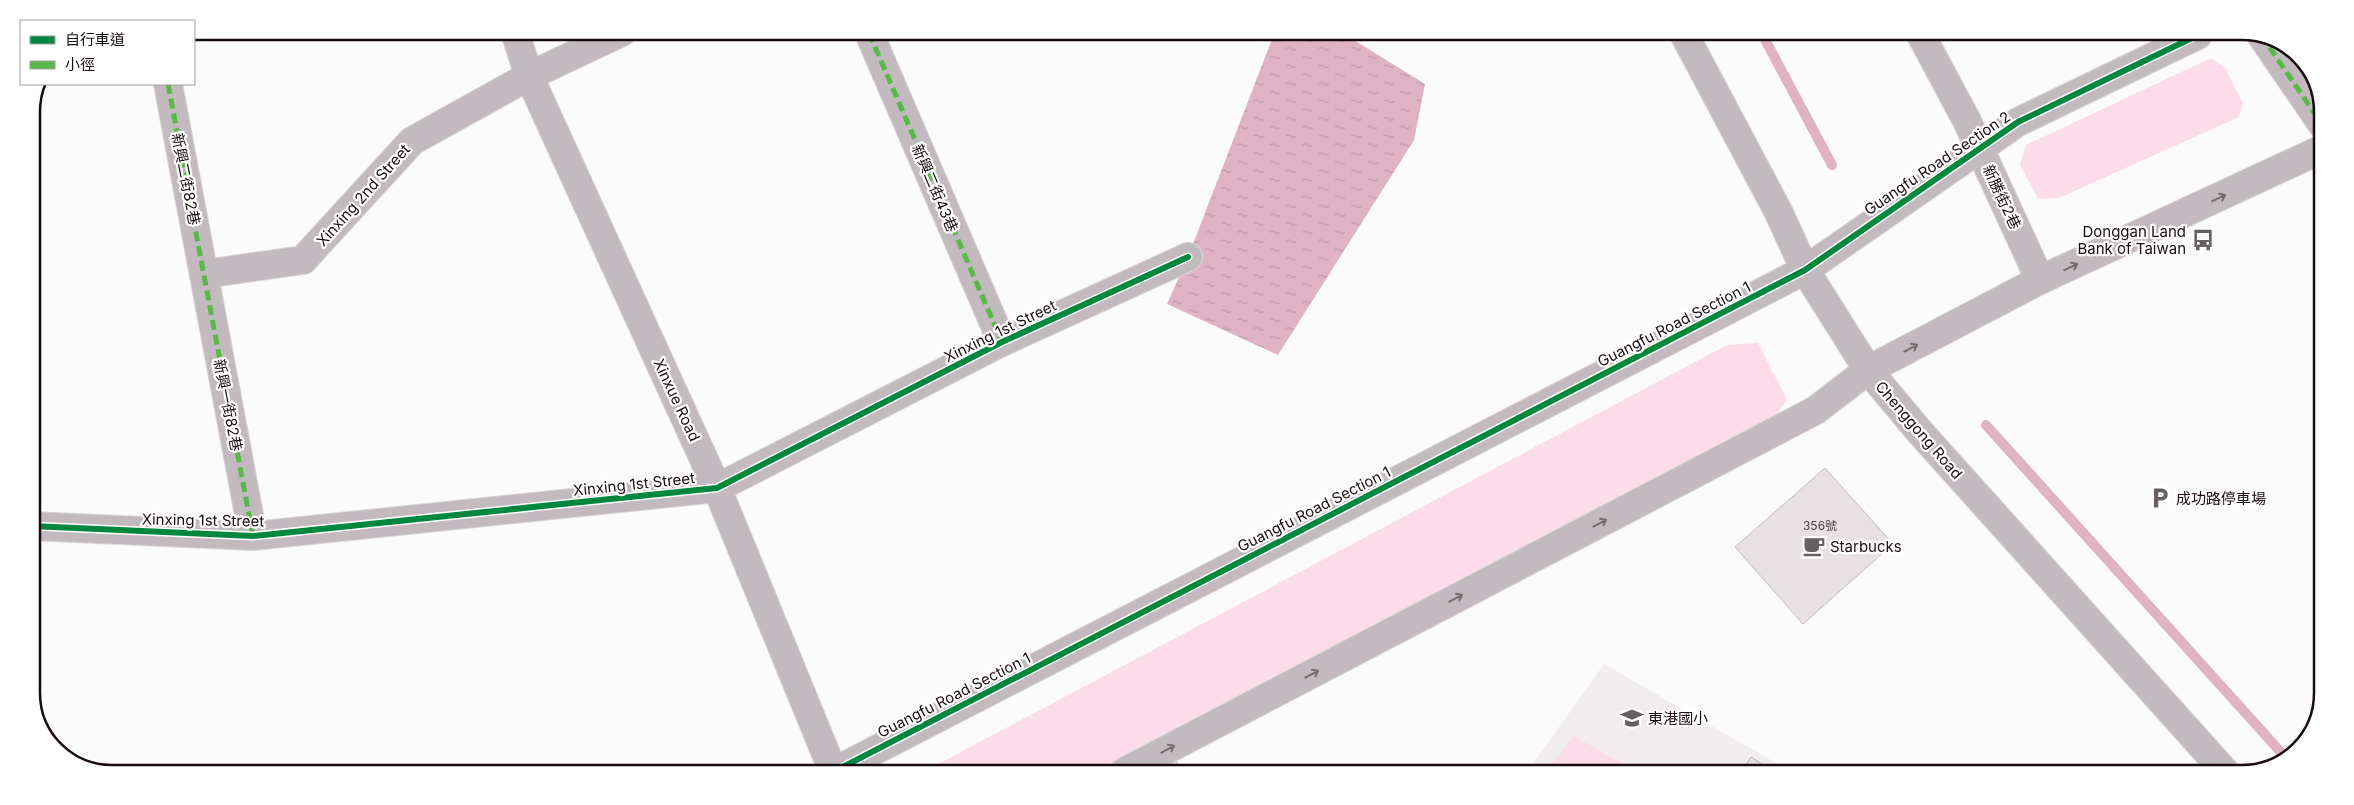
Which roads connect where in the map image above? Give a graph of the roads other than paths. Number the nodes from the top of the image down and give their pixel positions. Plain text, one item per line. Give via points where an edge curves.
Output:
1 (518, 40) edge
2 (605, 40) edge
3 (872, 40) edge
4 (1687, 40) edge
5 (1924, 40) edge
6 (2188, 40) edge
7 (2267, 45) edge
8 (529, 76) junction
9 (168, 85) edge
10 (2314, 112) edge
11 (1979, 149) junction
12 (2314, 153) edge
13 (1188, 257) dead end
14 (1805, 270) junction
15 (204, 274) junction
16 (2040, 280) junction
17 (1002, 342) junction
18 (1868, 370) junction
19 (717, 488) junction
20 (40, 526) edge
21 (252, 536) junction
22 (832, 765) edge
23 (846, 765) edge
24 (1137, 765) edge
25 (2219, 765) edge

1 - 8 street, Xinxue Road
2 - 8 street, Xinxing 2nd Street
3 - 17 street, 新興二街43巷
4 - 14 street, Chenggong Road via 1776,207
5 - 11 street, 新勝街2巷
6 - 11 street, Guangfu Road Section 2 via 2018,122
7 - 10 street
8 - 15 street, Xinxing 2nd Street via 412,141 303,260
8 - 19 street, Xinxue Road
9 - 15 street, 新興二街82巷
11 - 14 street, Guangfu Road Section 2
11 - 16 street, 新勝街2巷
16 -> 12 street
13 - 17 street, Xinxing 1st Street
14 - 18 street, Chenggong Road
14 - 23 street, Guangfu Road Section 1
15 - 21 street, 新興一街82巷
18 -> 16 street
17 - 19 street, Xinxing 1st Street
24 -> 18 street via 1816,410
18 - 25 street, Chenggong Road
19 - 21 street, Xinxing 1st Street
19 - 22 street, Xinxue Road
20 - 21 street, Xinxing 1st Street

